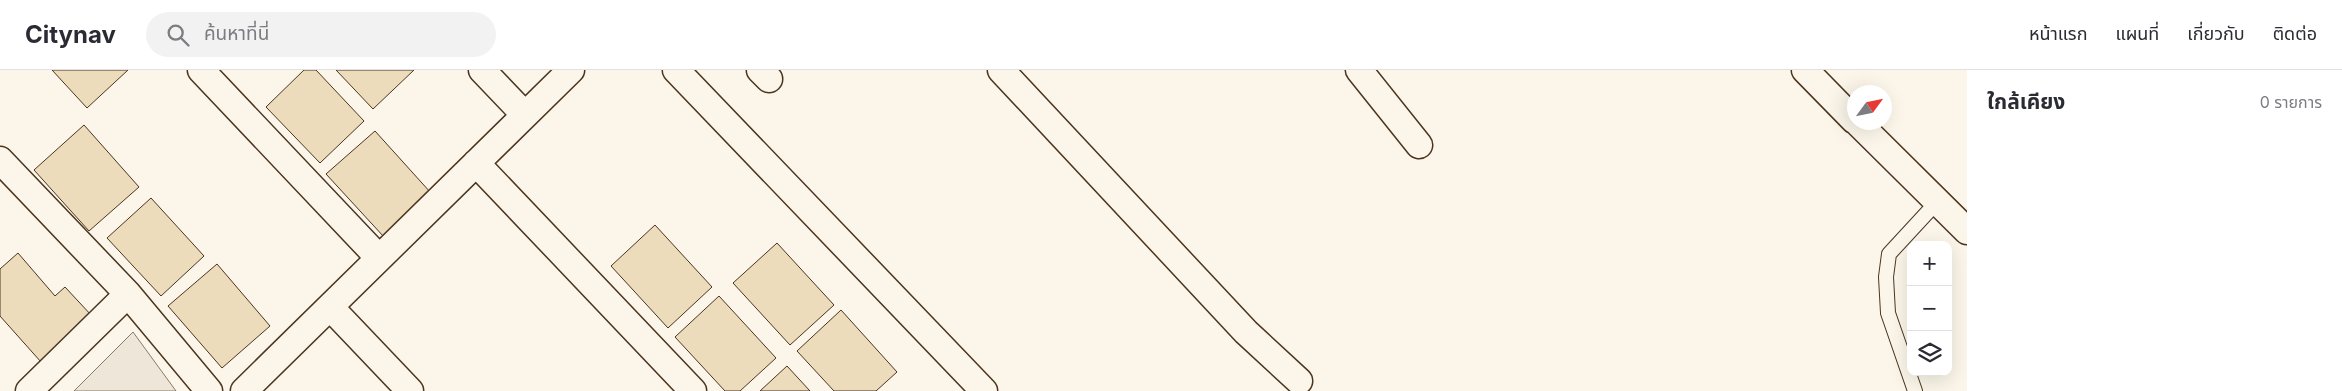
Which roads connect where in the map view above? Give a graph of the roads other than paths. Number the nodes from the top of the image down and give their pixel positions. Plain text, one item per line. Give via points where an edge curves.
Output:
1 (201, 70) edge
2 (482, 70) edge
3 (571, 70) edge
4 (676, 70) edge
5 (1001, 70) edge
6 (1359, 70) edge
7 (1805, 70) edge
8 (1847, 113) edge
9 (524, 114) junction
10 (1865, 130) edge
11 (1419, 146) dead end
12 (0, 160) edge
13 (476, 163) junction
14 (1937, 202) junction
15 (1967, 231) edge
16 (379, 258) junction
17 (128, 294) junction
18 (331, 308) junction
19 (1300, 381) dead end
20 (29, 391) edge
21 (209, 391) edge
22 (244, 391) edge
23 (410, 391) edge
24 (693, 391) edge
25 (984, 391) edge
26 (1915, 391) edge

1 - 16 street
2 - 9 street
3 - 9 street
4 - 25 street
5 - 19 street via 1246,332
6 - 11 street
7 - 8 street
9 - 13 street
10 - 14 street
12 - 17 street
13 - 16 street
13 - 24 street
14 - 15 street
14 - 26 lane via 1890,254 1886,276 1888,313
16 - 18 street
17 - 20 street
17 - 21 street
18 - 22 street
18 - 23 street

